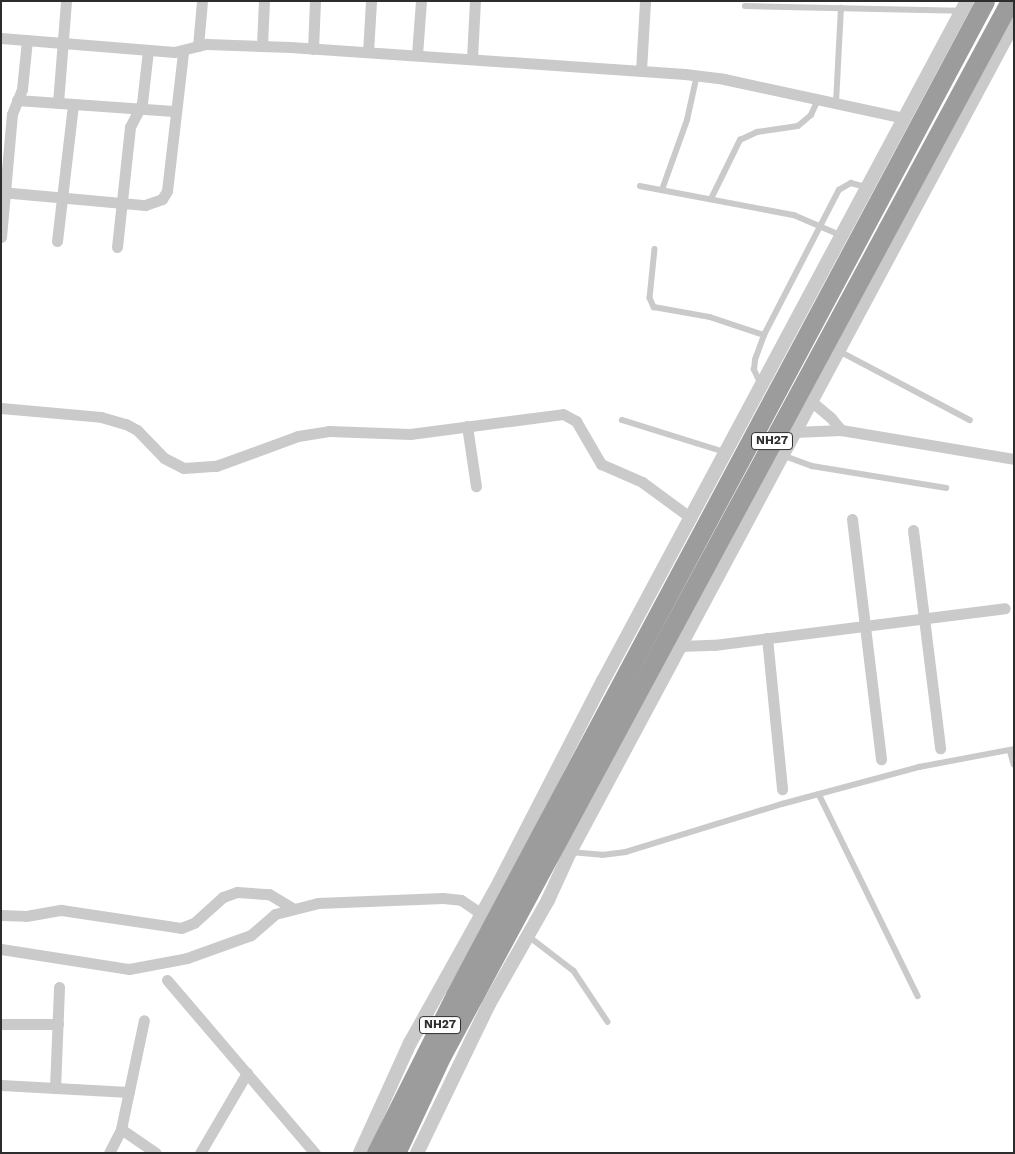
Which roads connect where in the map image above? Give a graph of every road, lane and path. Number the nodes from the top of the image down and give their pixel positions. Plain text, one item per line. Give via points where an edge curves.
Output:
1 (66, 1) edge
2 (202, 1) edge
3 (264, 1) edge
4 (315, 1) edge
5 (371, 1) edge
6 (421, 1) edge
7 (475, 1) edge
8 (645, 1) edge
9 (985, 1) edge
10 (1009, 3) edge
11 (745, 6) dead end
12 (964, 6) edge
13 (840, 8) junction
14 (1, 38) edge
15 (27, 40) junction
16 (62, 43) junction
17 (198, 46) junction
18 (262, 46) junction
19 (313, 49) junction
20 (148, 50) junction
21 (183, 52) junction
22 (368, 52) junction
23 (417, 55) junction
24 (472, 58) junction
25 (641, 71) junction
26 (697, 75) junction
27 (17, 100) junction
28 (818, 100) junction
29 (58, 103) junction
30 (73, 104) junction
31 (836, 104) junction
32 (140, 108) junction
33 (174, 111) junction
34 (905, 118) junction
35 (640, 186) dead end
36 (868, 187) junction
37 (662, 190) junction
38 (3, 192) edge
39 (62, 197) junction
40 (711, 199) junction
41 (122, 202) junction
42 (820, 226) junction
43 (1, 236) edge
44 (842, 236) junction
45 (56, 241) dead end
46 (117, 247) dead end
47 (654, 249) dead end
48 (764, 336) junction
49 (838, 351) junction
50 (761, 386) junction
51 (810, 401) junction
52 (1, 408) edge
53 (622, 420) dead end
54 (970, 420) dead end
55 (467, 426) junction
56 (841, 430) junction
57 (794, 432) junction
58 (726, 452) junction
59 (782, 456) junction
60 (1014, 459) edge
61 (476, 486) dead end
62 (946, 488) dead end
63 (690, 518) junction
64 (852, 519) dead end
65 (913, 530) dead end
66 (1005, 608) dead end
67 (925, 618) junction
68 (864, 626) junction
69 (767, 638) junction
70 (680, 646) junction
71 (940, 748) dead end
72 (1012, 750) edge
73 (881, 759) dead end
74 (1014, 764) edge
75 (782, 789) dead end
76 (819, 794) junction
77 (570, 852) junction
78 (508, 882) junction
79 (499, 899) junction
80 (294, 909) junction
81 (480, 913) junction
82 (1, 915) edge
83 (526, 935) junction
84 (1, 949) edge
85 (167, 980) dead end
86 (59, 987) dead end
87 (918, 996) dead end
88 (144, 1020) dead end
89 (608, 1022) dead end
90 (1, 1024) edge
91 (58, 1024) junction
92 (246, 1073) junction
93 (1, 1085) edge
94 (56, 1088) junction
95 (129, 1092) junction
96 (121, 1129) junction
97 (109, 1153) edge
98 (156, 1153) edge
99 (200, 1153) edge
100 (315, 1153) edge
101 (360, 1153) edge
102 (376, 1153) edge
103 (396, 1153) edge
104 (417, 1153) edge

1 - 16 street
2 - 17 street
3 - 18 street
4 - 19 street
5 - 22 street
6 - 23 street
7 - 24 street
8 - 25 street
9 - 78 highway, NH27
10 - 49 street via 1006,38
10 - 103 highway, NH27 via 442,1055
11 - 13 lane
12 - 13 lane
12 - 34 street
13 - 31 lane
14 - 15 street
15 - 16 street
15 - 27 street via 23,82
16 - 20 street
16 - 29 street
17 - 18 street
17 - 21 street
18 - 19 street
19 - 22 street
20 - 21 street
20 - 32 street
21 - 33 street
22 - 23 street
23 - 24 street
24 - 25 street
25 - 26 street
26 - 28 street
26 - 37 lane via 687,120
27 - 29 street
27 - 38 street via 12,114
28 - 31 street
28 - 40 lane via 811,115 798,126 757,132 740,140
29 - 30 street
30 - 32 street
30 - 39 street
31 - 34 street
32 - 33 street
32 - 41 street via 130,127
33 - 41 street via 166,191 155,203
34 - 36 street
35 - 37 lane
36 - 42 lane via 844,185
36 - 44 street
37 - 40 lane
38 - 39 street
38 - 43 street
39 - 41 street
39 - 45 street
40 - 42 lane via 794,215
41 - 46 street
42 - 44 lane
42 - 48 lane
44 - 50 street
47 - 48 lane via 650,298 654,307 710,317
48 - 50 lane via 754,370
49 - 51 street
49 - 54 lane
50 - 58 street
51 - 56 street via 832,418
51 - 57 street
52 - 55 street via 101,417 132,426 161,454 184,468 206,468 298,436 329,431 410,434
53 - 58 lane
55 - 61 street
55 - 63 street via 552,414 570,416 601,464 642,482
56 - 57 street
56 - 60 street
57 - 59 street
58 - 63 street
59 - 62 lane via 812,466
59 - 70 street
63 - 78 street
64 - 68 street
65 - 67 street
66 - 67 street
67 - 68 street
67 - 71 street
68 - 69 street
68 - 73 street
69 - 70 street
69 - 75 street
70 - 77 street
72 - 74 lane
72 - 76 lane via 919,767
76 - 77 lane via 626,852
76 - 87 lane
77 - 83 street via 548,900
78 - 79 highway, NH27
79 - 81 street
79 - 102 highway, NH27
80 - 81 street via 334,900 443,898 461,900
80 - 82 street via 269,894 237,892 222,897 194,923 181,928 61,910 21,917
80 - 84 street via 275,914 243,938 188,958 129,969
81 - 101 street via 410,1043
83 - 89 lane via 574,971
83 - 104 street
85 - 92 street
86 - 91 street
88 - 95 street
90 - 91 street
91 - 94 street
92 - 99 street
92 - 100 street
93 - 94 street
94 - 95 street
95 - 96 street
96 - 97 street
96 - 98 street

